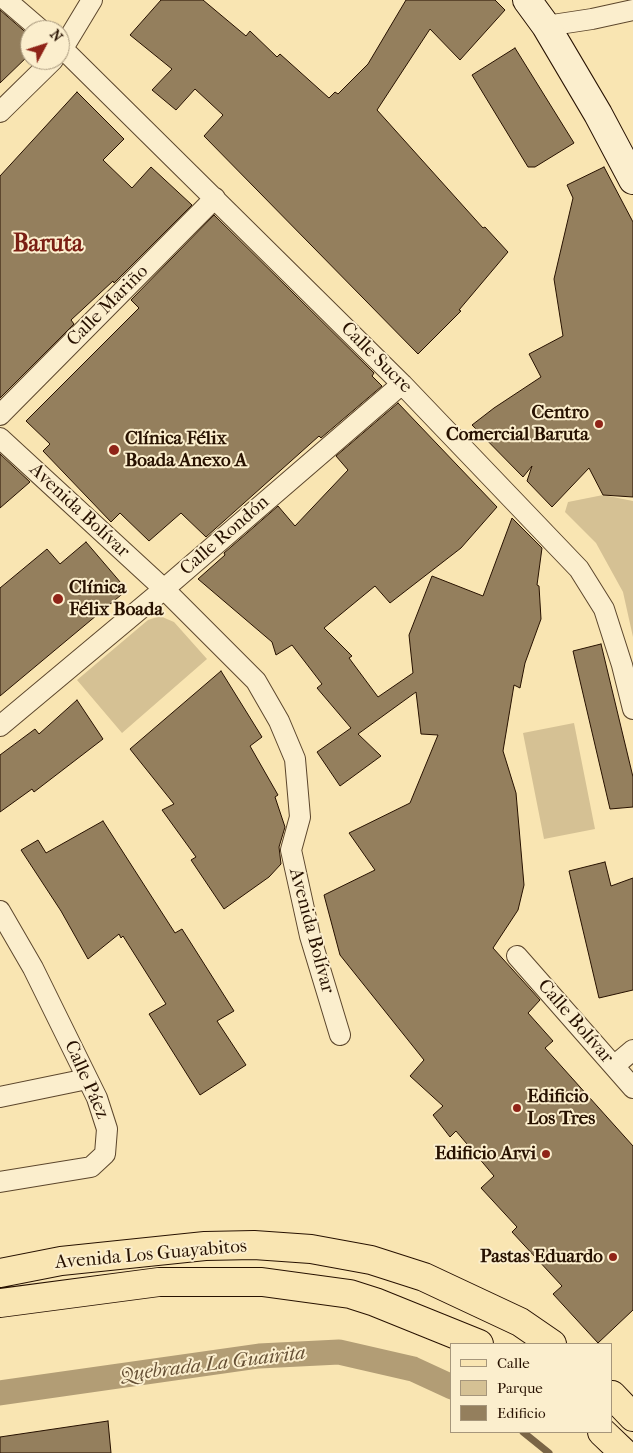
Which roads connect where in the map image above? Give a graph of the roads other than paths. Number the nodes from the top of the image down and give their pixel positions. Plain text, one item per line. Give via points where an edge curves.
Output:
1 (6, 0) edge
2 (92, 0) edge
3 (527, 0) edge
4 (633, 10) edge
5 (29, 20) edge
6 (546, 26) junction
7 (70, 35) edge
8 (70, 62) edge
9 (41, 70) edge
10 (0, 112) edge
11 (633, 180) edge
12 (215, 198) junction
13 (402, 384) junction
14 (0, 415) edge
15 (0, 438) edge
16 (164, 589) junction
17 (633, 710) edge
18 (0, 726) edge
19 (0, 911) edge
20 (517, 956) dead end
21 (340, 1035) dead end
22 (633, 1050) edge
23 (614, 1066) junction
24 (88, 1079) junction
25 (633, 1088) edge
26 (0, 1097) edge
27 (0, 1182) edge
28 (0, 1273) edge
29 (0, 1303) edge
30 (477, 1343) edge
31 (551, 1343) edge
32 (613, 1396) edge
33 (633, 1417) edge
34 (603, 1433) edge
35 (624, 1453) edge

1 - 5 street
2 - 7 street
3 - 6 street
4 - 6 street
6 - 11 street
8 - 12 street, Calle Sucre
9 - 10 street
12 - 13 street, Calle Sucre
12 - 14 street, Calle Mariño
13 - 16 street, Calle Rondón
13 - 17 street, Calle Sucre via 579,569 604,609
15 - 16 street, Avenida Bolívar
16 - 18 street, Calle Rondón
16 - 21 street, Avenida Bolívar via 256,681 279,721 295,759 300,817 291,850 310,936
19 - 24 street, Calle Páez via 33,968
20 - 23 street, Calle Bolívar
22 - 23 street
23 - 25 street, Calle Bolívar
24 - 26 street
24 - 27 street, Calle Páez via 107,1129 105,1154 90,1166
28 - 31 main road, Avenida Los Guayabitos via 61,1261 205,1246 311,1249 371,1260 424,1277 520,1322
29 - 30 main road, Avenida Los Guayabitos via 159,1282 262,1282 350,1294
32 - 33 main road
34 - 35 main road

